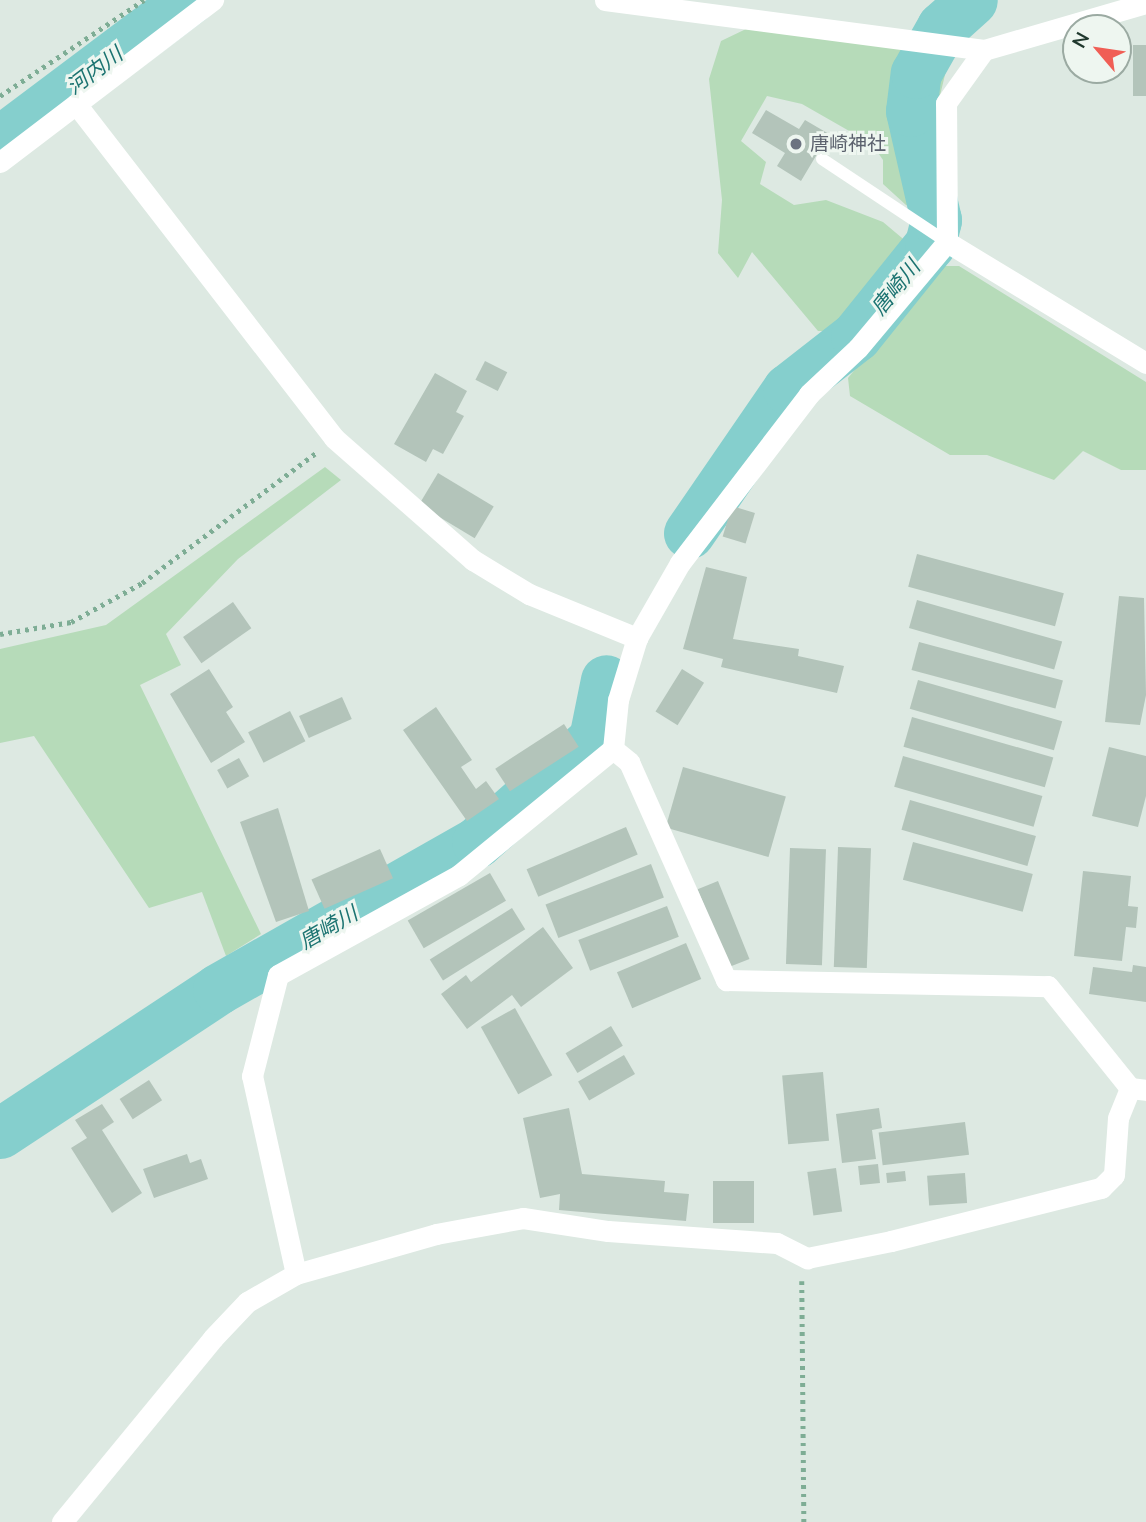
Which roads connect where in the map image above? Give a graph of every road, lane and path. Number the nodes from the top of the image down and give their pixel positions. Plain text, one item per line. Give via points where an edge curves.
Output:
1 (144, 0) edge
2 (213, 0) edge
3 (605, 0) edge
4 (1146, 3) edge
5 (984, 50) junction
6 (0, 96) edge
7 (76, 104) junction
8 (822, 159) dead end
9 (0, 162) edge
10 (947, 242) junction
11 (1146, 363) edge
12 (334, 438) junction
13 (0, 634) edge
14 (637, 638) junction
15 (613, 749) junction
16 (1138, 1089) edge
17 (807, 1258) junction
18 (296, 1274) junction
19 (62, 1522) edge
20 (804, 1522) edge

1 - 6 path
2 - 7 street
3 - 5 street via 912,36
4 - 5 street
5 - 10 street via 946,103
7 - 9 street
7 - 12 street
8 - 10 lane
10 - 11 street
10 - 14 street via 745,471 680,563
12 - 13 path via 142,583 71,622
12 - 14 street via 473,560 529,594
14 - 15 street via 618,701
15 - 16 street via 629,762 726,980 1048,986
15 - 18 street via 459,875 278,975 252,1076 255,1109
16 - 17 street via 1118,1118 1114,1175 1101,1188
17 - 18 street via 777,1243 608,1231 523,1218 436,1234
17 - 20 path via 802,1272
18 - 19 street via 247,1302 213,1338

